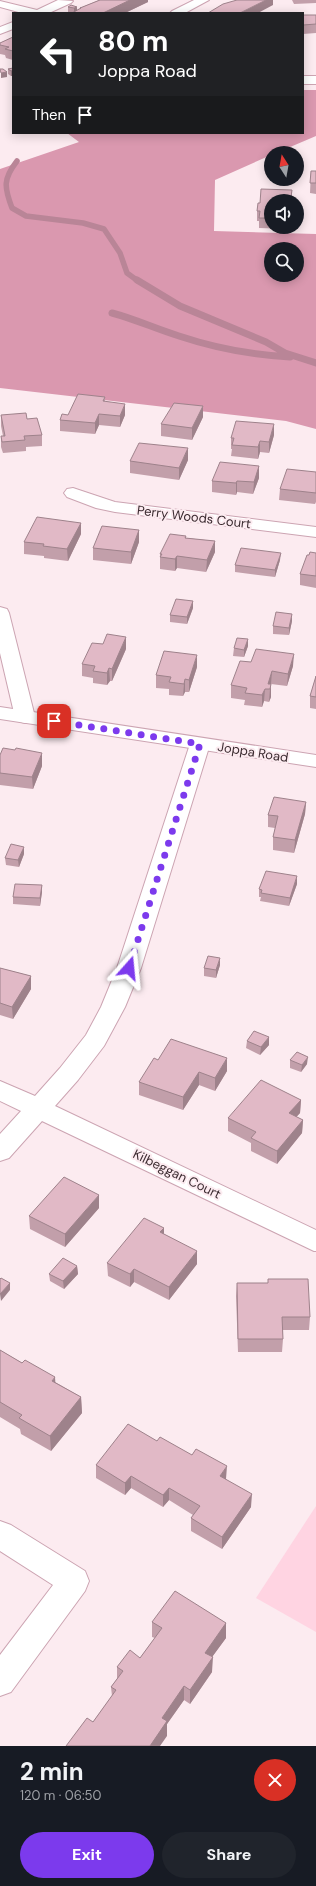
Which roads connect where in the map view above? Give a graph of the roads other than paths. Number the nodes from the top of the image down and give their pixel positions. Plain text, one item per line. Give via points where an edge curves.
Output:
1 (64, 0) edge
2 (204, 0) edge
3 (0, 4) edge
4 (31, 12) edge
5 (42, 12) edge
6 (178, 12) edge
7 (304, 80) edge
8 (316, 80) edge
9 (73, 493) dead end
10 (316, 532) edge
11 (0, 613) edge
12 (0, 713) edge
13 (25, 717) junction
14 (200, 744) junction
15 (316, 761) edge
16 (0, 1090) edge
17 (39, 1108) junction
18 (0, 1151) edge
19 (314, 1241) dead end
20 (0, 1535) edge
21 (0, 1681) edge

1 - 5 street via 67,1
2 - 6 street
3 - 4 street
7 - 8 street
9 - 10 street, Perry Woods Court via 115,507
11 - 13 street
12 - 13 street, Joppa Road
13 - 14 street, Joppa Road
14 - 15 street, Joppa Road
14 - 17 street via 129,968 113,1007 95,1040
16 - 17 street, Kilbeggan Court
17 - 18 street
17 - 19 street, Kilbeggan Court
20 - 21 street via 74,1580

